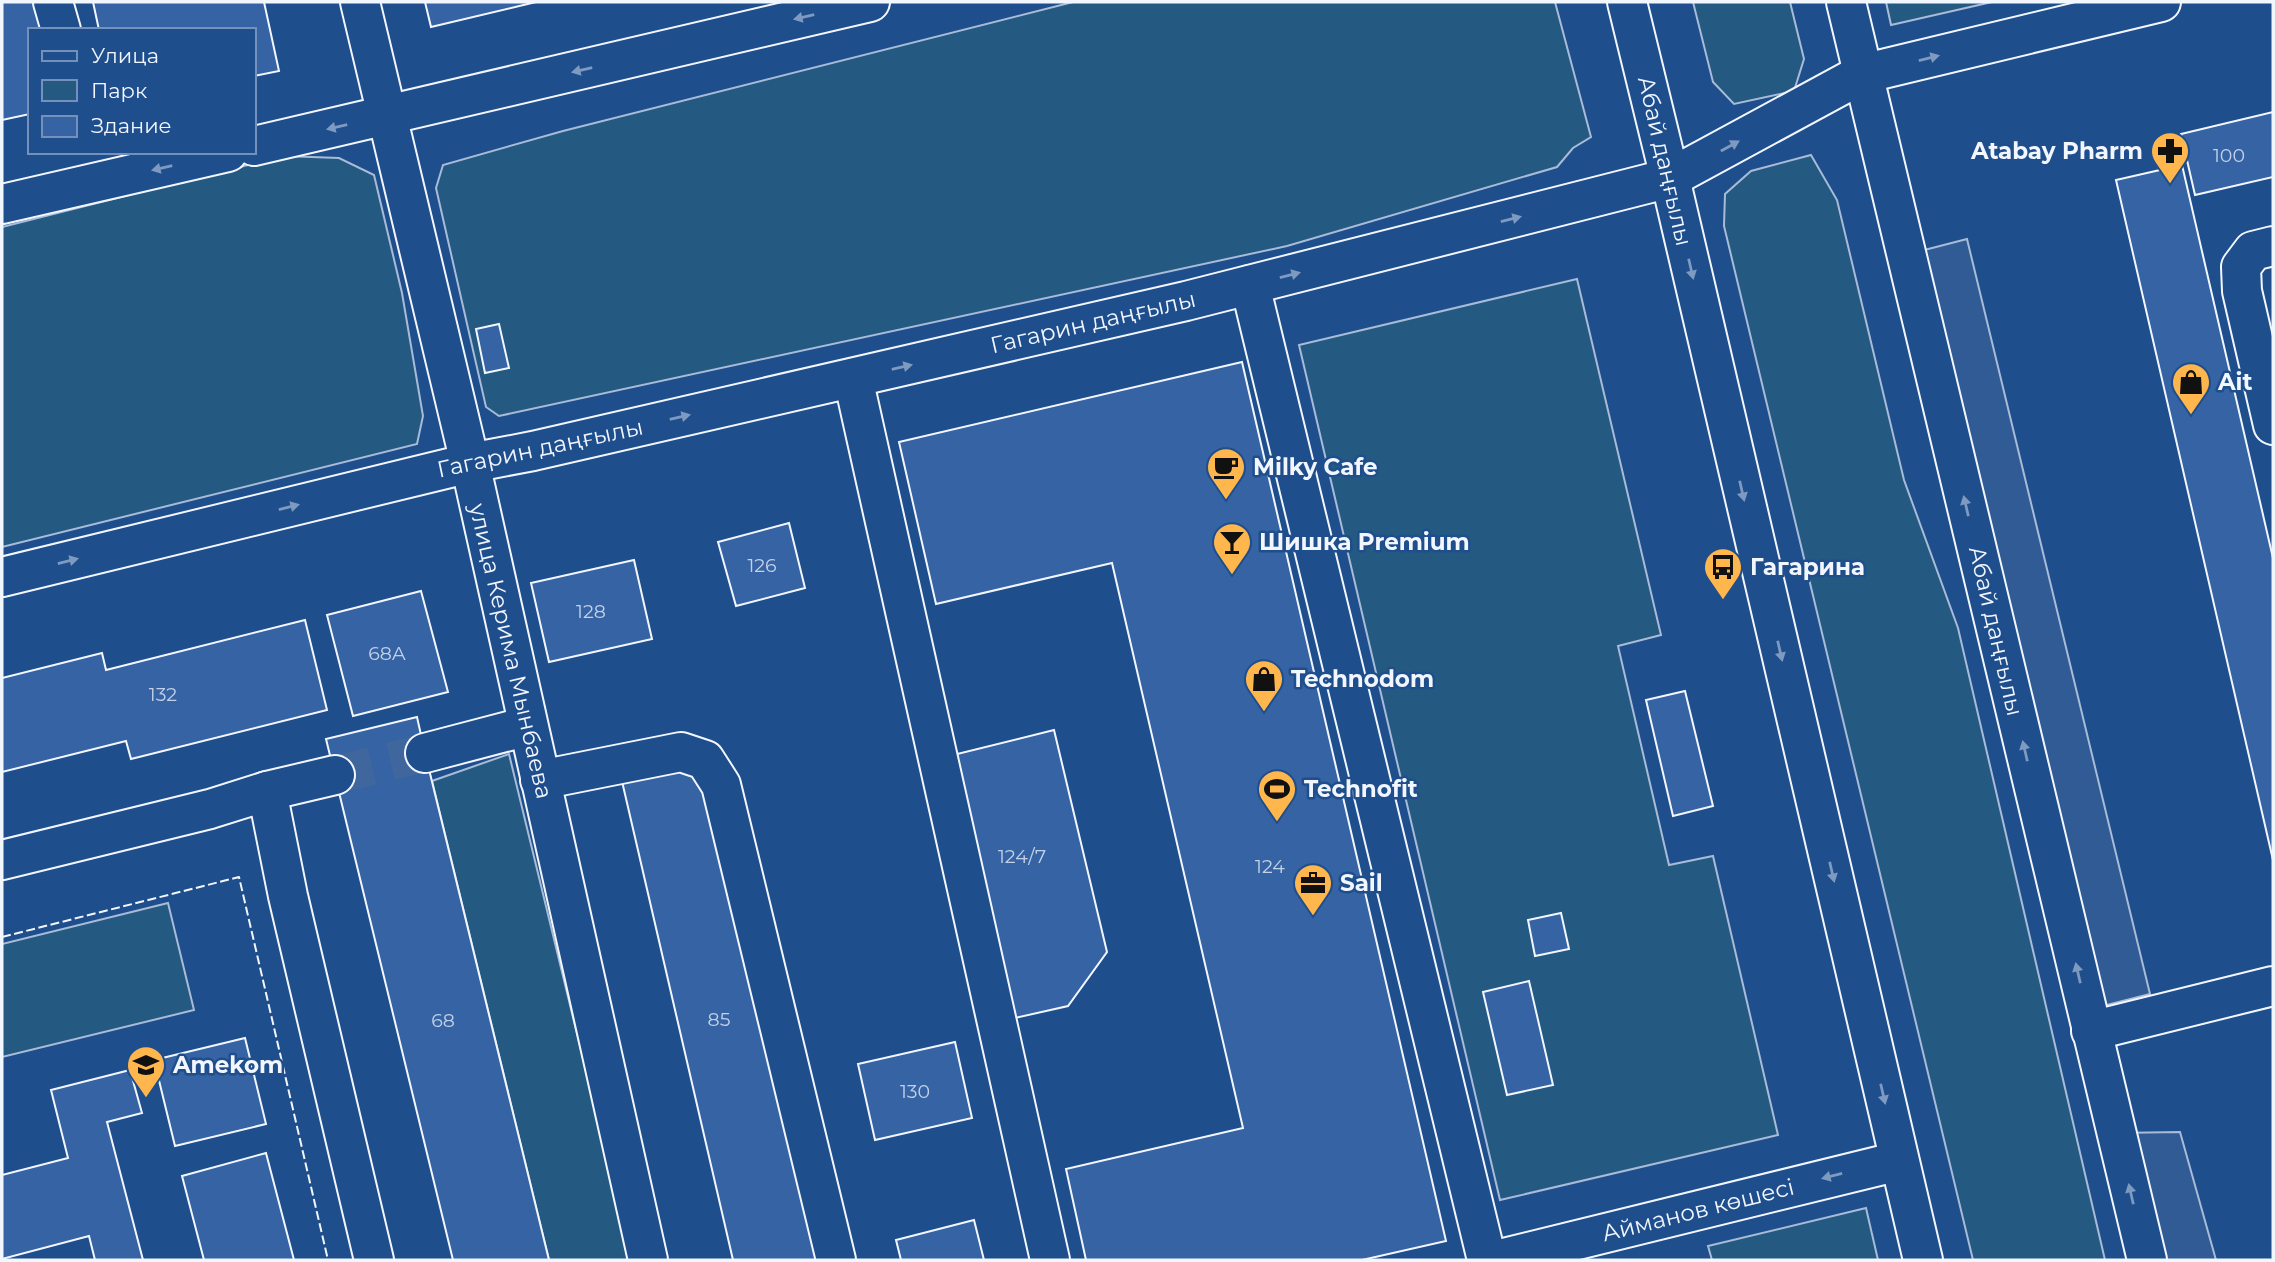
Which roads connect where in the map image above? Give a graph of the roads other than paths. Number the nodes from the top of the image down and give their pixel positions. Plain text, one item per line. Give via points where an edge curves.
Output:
1 (53, 2) edge
2 (360, 2) edge
3 (870, 2) edge
4 (1627, 2) edge
5 (1846, 2) edge
6 (2161, 2) edge
7 (60, 28) edge
8 (1863, 74) junction
9 (389, 116) junction
10 (256, 146) edge
11 (211, 154) edge
12 (100, 167) edge
13 (1670, 178) junction
14 (2, 204) edge
15 (2273, 246) edge
16 (1250, 285) junction
17 (853, 378) junction
18 (2273, 425) edge
19 (470, 463) junction
20 (2, 578) edge
21 (528, 726) junction
22 (425, 753) tunnel mouth
23 (335, 775) tunnel mouth
24 (540, 780) junction
25 (267, 791) junction
26 (2, 860) edge
27 (2273, 986) edge
28 (2091, 1031) junction
29 (1899, 1161) junction
30 (1587, 1249) edge
31 (374, 1260) edge
32 (648, 1260) edge
33 (836, 1260) edge
34 (1051, 1260) edge
35 (1487, 1260) edge
36 (1496, 1260) edge
37 (1923, 1260) edge
38 (2147, 1260) edge

1 - 7 street
2 - 9 street, улица Керима Мынбаева
3 -> 9 street
4 - 13 street, Абай даңғылы
5 - 8 street, Абай даңғылы
8 -> 6 street, Гагарин даңғылы
13 -> 8 street, Гагарин даңғылы
28 -> 8 street, Абай даңғылы
9 -> 10 street
9 - 19 street, улица Керима Мынбаева
11 -> 12 street
12 - 14 street
16 -> 13 street, Гагарин даңғылы
13 -> 29 street, Абай даңғылы
15 - 18 street via 2253,251 2241,267 2242,290
17 -> 16 street, Гагарин даңғылы
16 - 35 street
19 -> 17 street, Гагарин даңғылы
17 - 34 street
20 -> 19 street, Гагарин даңғылы
19 - 21 street, улица Керима Мынбаева
21 - 22 street
21 - 24 street, улица Керима Мынбаева
23 - 25 street
24 - 32 street, улица Керима Мынбаева
24 - 33 street via 681,752 705,760 721,785
25 - 26 street
25 - 31 street
27 - 28 street
38 -> 28 street, Абай даңғылы
29 -> 30 street, Айманов көшесі
29 - 37 street, Абай даңғылы
30 - 36 street, Айманов көшесі

